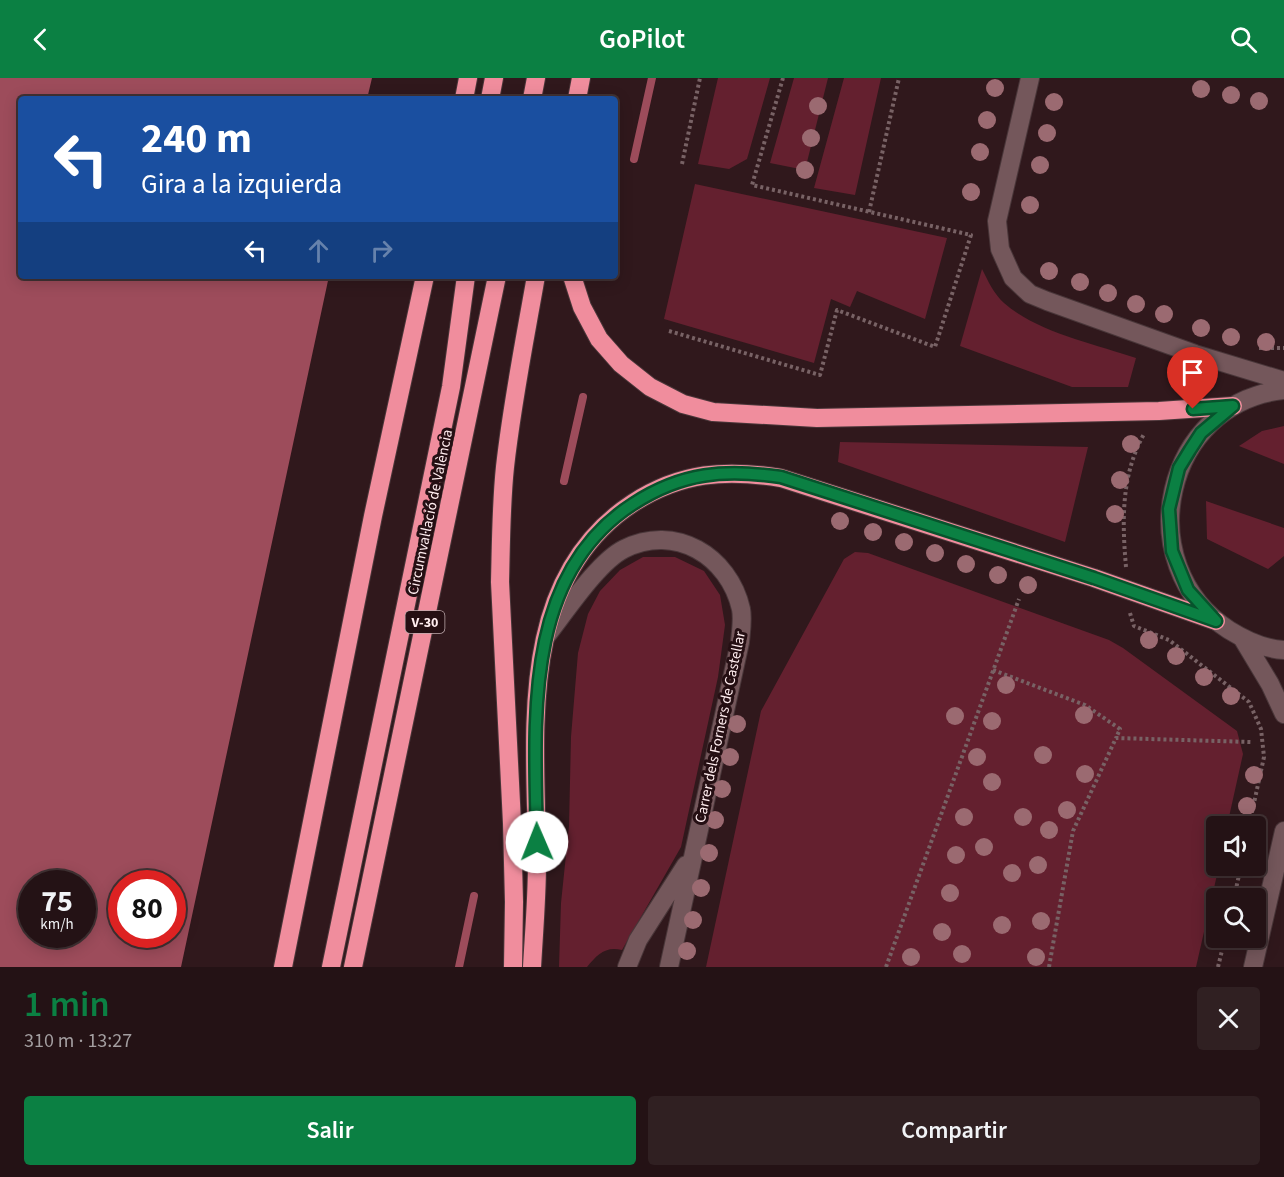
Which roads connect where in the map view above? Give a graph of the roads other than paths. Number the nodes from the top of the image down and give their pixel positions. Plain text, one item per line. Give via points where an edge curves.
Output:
1 (468, 78) edge
2 (494, 78) edge
3 (536, 78) edge
4 (581, 78) edge
5 (1030, 78) edge
6 (465, 96) edge
7 (491, 96) edge
8 (533, 96) edge
9 (578, 96) edge
10 (424, 279) edge
11 (466, 279) edge
12 (496, 279) edge
13 (535, 279) edge
14 (573, 279) edge
15 (1284, 381) edge
16 (1284, 390) edge
17 (1233, 406) junction
18 (1216, 621) junction
19 (547, 635) junction
20 (1243, 639) junction
21 (1284, 650) edge
22 (1284, 714) edge
23 (1284, 831) edge
24 (696, 848) junction
25 (283, 967) edge
26 (331, 967) edge
27 (353, 967) edge
28 (513, 967) edge
29 (532, 967) edge
30 (627, 967) edge
31 (669, 967) edge
32 (1253, 967) edge

1 - 6 highway
2 - 7 highway
3 - 8 highway
4 - 9 highway
5 - 15 street via 997,221 1000,249 1013,278 1030,294 1047,301 1194,354
10 - 25 highway
11 - 26 highway via 451,387
12 - 27 highway, Circumval·lació de València / V-30
13 - 28 highway via 513,405 501,530 500,592 514,879
14 - 17 highway via 599,339 621,364 650,387 683,404 713,412 817,418
16 - 17 street via 1268,391
17 - 18 street via 1201,433 1190,450 1179,468 1169,509 1172,551 1188,590
18 - 19 highway via 781,477 747,472 674,482 619,513 573,563 556,597
18 - 20 street
19 - 24 street, Carrer dels Forners de Castellar via 595,573 623,550 643,542 665,540 694,548 710,556 729,578 742,612 740,642
19 - 29 highway via 534,728 537,864
20 - 21 street
20 - 22 street
23 - 32 street
24 - 30 street via 638,940
24 - 31 street, Carrer dels Forners de Castellar

